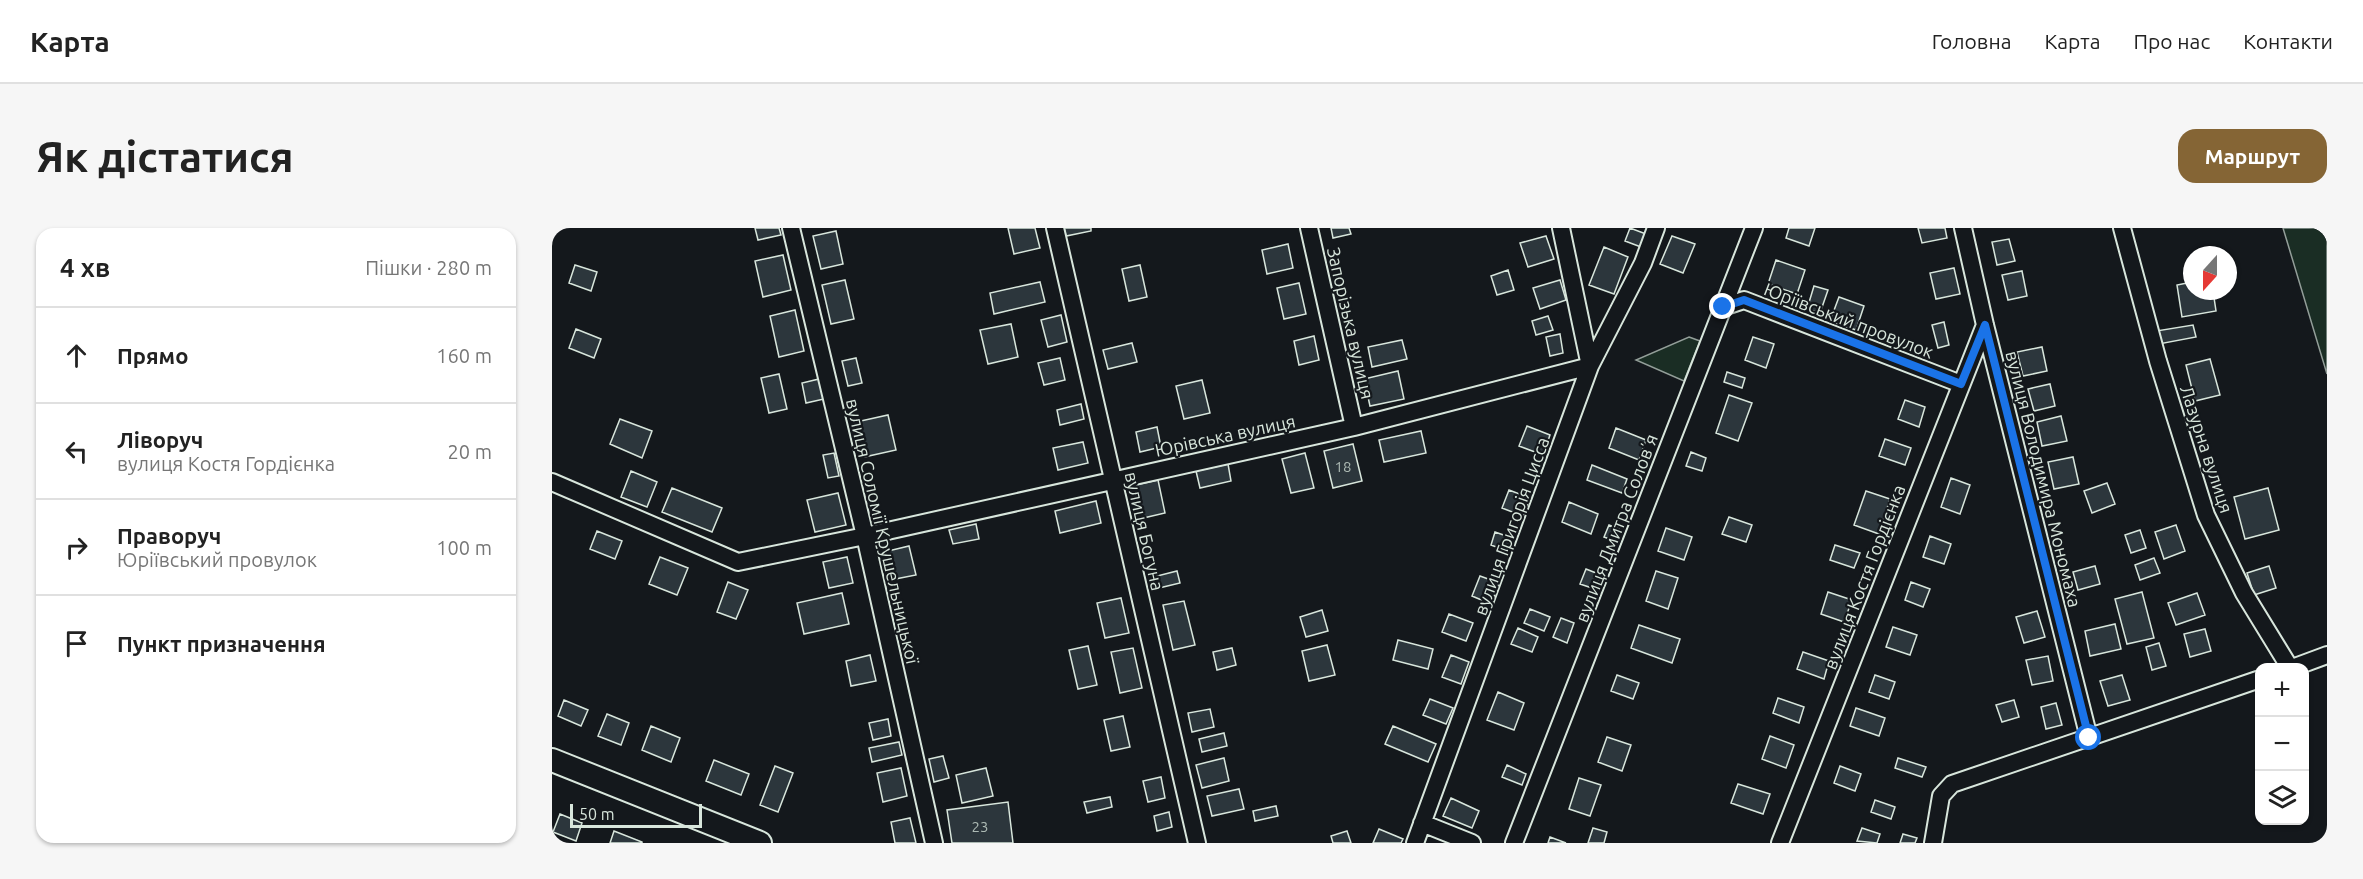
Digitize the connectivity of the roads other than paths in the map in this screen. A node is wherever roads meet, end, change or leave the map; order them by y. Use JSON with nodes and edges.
{"nodes":[{"id":1,"x":791,"y":228,"type":"edge"},
{"id":2,"x":1055,"y":228,"type":"edge"},
{"id":3,"x":1309,"y":228,"type":"edge"},
{"id":4,"x":1561,"y":228,"type":"edge"},
{"id":5,"x":1656,"y":228,"type":"edge"},
{"id":6,"x":1754,"y":228,"type":"edge"},
{"id":7,"x":1963,"y":228,"type":"edge"},
{"id":8,"x":2122,"y":228,"type":"edge"},
{"id":9,"x":1723,"y":307,"type":"junction"},
{"id":10,"x":1985,"y":325,"type":"junction"},
{"id":11,"x":1590,"y":366,"type":"junction"},
{"id":12,"x":1961,"y":384,"type":"junction"},
{"id":13,"x":1354,"y":427,"type":"junction"},
{"id":14,"x":1113,"y":480,"type":"junction"},
{"id":15,"x":552,"y":482,"type":"edge"},
{"id":16,"x":865,"y":536,"type":"junction"},
{"id":17,"x":2327,"y":655,"type":"edge"},
{"id":18,"x":2288,"y":663,"type":"edge"},
{"id":19,"x":2305,"y":663,"type":"edge"},
{"id":20,"x":2255,"y":680,"type":"edge"},
{"id":21,"x":2089,"y":738,"type":"junction"},
{"id":22,"x":552,"y":760,"type":"edge"},
{"id":23,"x":1422,"y":823,"type":"junction"},
{"id":24,"x":760,"y":843,"type":"edge"},
{"id":25,"x":934,"y":843,"type":"edge"},
{"id":26,"x":1197,"y":843,"type":"edge"},
{"id":27,"x":1415,"y":843,"type":"edge"},
{"id":28,"x":1473,"y":843,"type":"edge"},
{"id":29,"x":1514,"y":843,"type":"edge"},
{"id":30,"x":1780,"y":843,"type":"edge"},
{"id":31,"x":1933,"y":843,"type":"edge"}],
"edges":[{"from":1,"to":16,"type":"street","name":"вулиця Соломії Крушельницької"},
{"from":2,"to":14,"type":"street","name":"вулиця Богуна"},
{"from":3,"to":13,"type":"street","name":"Запорізька вулиця"},
{"from":4,"to":11,"type":"street"},
{"from":5,"to":11,"type":"street","name":"вулиця Григорія Цисса"},
{"from":6,"to":9,"type":"street","name":"вулиця Дмитра Соловʼя"},
{"from":7,"to":10,"type":"street","name":"вулиця Володимира Мономаха"},
{"from":8,"to":18,"type":"street","name":"Лазурна вулиця"},
{"from":9,"to":12,"type":"street","name":"Юріївський провулок"},
{"from":9,"to":29,"type":"street","name":"вулиця Дмитра Соловʼя"},
{"from":10,"to":12,"type":"street","name":"вулиця Костя Гордієнка"},
{"from":10,"to":21,"type":"street","name":"вулиця Володимира Мономаха"},
{"from":11,"to":13,"type":"street","name":"Юрівська вулиця"},
{"from":11,"to":23,"type":"street","name":"вулиця Григорія Цисса"},
{"from":12,"to":30,"type":"street","name":"вулиця Костя Гордієнка"},
{"from":13,"to":14,"type":"street","name":"Юрівська вулиця"},
{"from":14,"to":16,"type":"street","name":"Юрівська вулиця"},
{"from":14,"to":26,"type":"street","name":"вулиця Богуна"},
{"from":15,"to":16,"type":"street","name":"Юрівська вулиця"},
{"from":16,"to":25,"type":"street","name":"вулиця Соломії Крушельницької"},
{"from":17,"to":19,"type":"street"},
{"from":20,"to":21,"type":"street"},
{"from":21,"to":31,"type":"street"},
{"from":22,"to":24,"type":"main road"},
{"from":23,"to":27,"type":"street","name":"вулиця Григорія Цисса"},
{"from":23,"to":28,"type":"street"}]}
